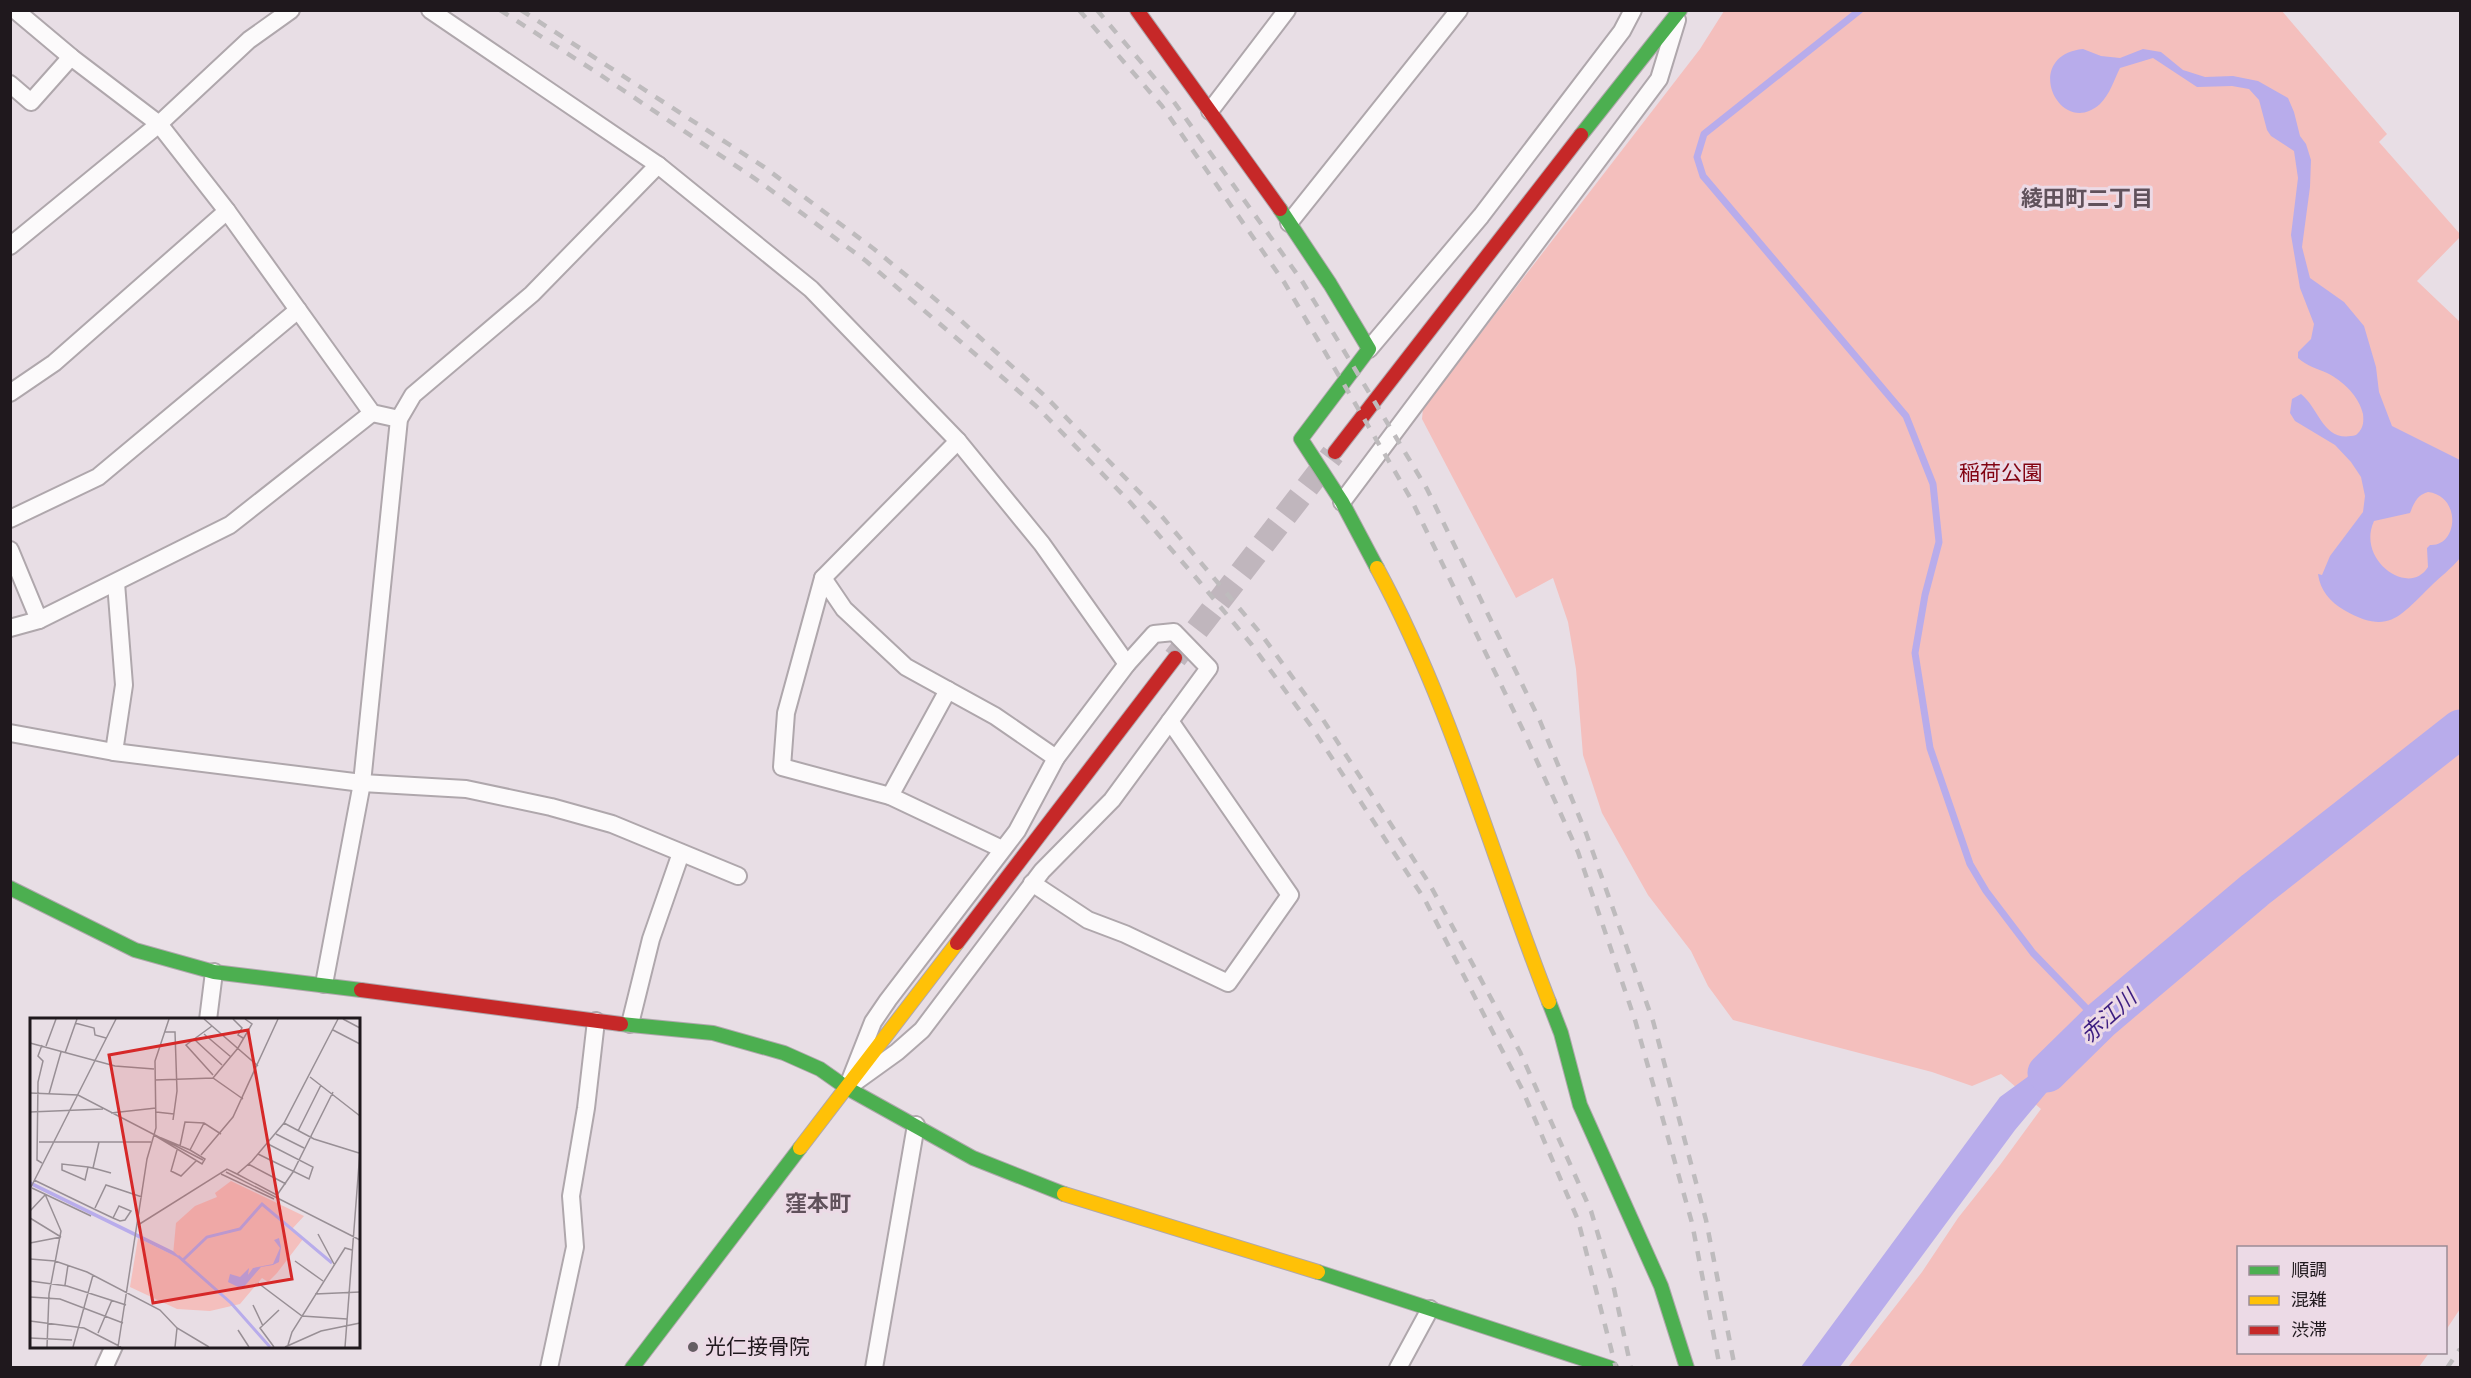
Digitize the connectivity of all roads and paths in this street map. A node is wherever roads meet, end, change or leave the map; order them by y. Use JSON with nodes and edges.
{"nodes":[{"id":1,"x":15,"y":10,"type":"edge"},
{"id":2,"x":291,"y":10,"type":"edge"},
{"id":3,"x":430,"y":10,"type":"edge"},
{"id":4,"x":1137,"y":10,"type":"edge"},
{"id":5,"x":1287,"y":10,"type":"edge"},
{"id":6,"x":1459,"y":10,"type":"edge"},
{"id":7,"x":1633,"y":10,"type":"edge"},
{"id":8,"x":1680,"y":11,"type":"edge"},
{"id":9,"x":71,"y":57,"type":"junction"},
{"id":10,"x":10,"y":84,"type":"edge"},
{"id":11,"x":1210,"y":111,"type":"junction"},
{"id":12,"x":159,"y":124,"type":"junction"},
{"id":13,"x":658,"y":165,"type":"junction"},
{"id":14,"x":227,"y":211,"type":"junction"},
{"id":15,"x":1289,"y":223,"type":"junction"},
{"id":16,"x":10,"y":246,"type":"edge"},
{"id":17,"x":298,"y":310,"type":"junction"},
{"id":18,"x":1369,"y":349,"type":"junction"},
{"id":19,"x":10,"y":393,"type":"edge"},
{"id":20,"x":372,"y":413,"type":"junction"},
{"id":21,"x":399,"y":419,"type":"junction"},
{"id":22,"x":958,"y":441,"type":"junction"},
{"id":23,"x":1335,"y":452,"type":"tunnel mouth"},
{"id":24,"x":1342,"y":502,"type":"junction"},
{"id":25,"x":10,"y":519,"type":"edge"},
{"id":26,"x":10,"y":550,"type":"edge"},
{"id":27,"x":823,"y":578,"type":"junction"},
{"id":28,"x":116,"y":583,"type":"junction"},
{"id":29,"x":39,"y":620,"type":"junction"},
{"id":30,"x":10,"y":628,"type":"edge"},
{"id":31,"x":1175,"y":658,"type":"tunnel mouth"},
{"id":32,"x":1127,"y":664,"type":"junction"},
{"id":33,"x":948,"y":690,"type":"junction"},
{"id":34,"x":1170,"y":721,"type":"junction"},
{"id":35,"x":10,"y":733,"type":"edge"},
{"id":36,"x":114,"y":752,"type":"junction"},
{"id":37,"x":1056,"y":758,"type":"junction"},
{"id":38,"x":362,"y":783,"type":"junction"},
{"id":39,"x":890,"y":796,"type":"junction"},
{"id":40,"x":1002,"y":849,"type":"junction"},
{"id":41,"x":681,"y":853,"type":"junction"},
{"id":42,"x":738,"y":876,"type":"dead end"},
{"id":43,"x":1032,"y":883,"type":"junction"},
{"id":44,"x":10,"y":888,"type":"edge"},
{"id":45,"x":214,"y":972,"type":"junction"},
{"id":46,"x":324,"y":984,"type":"junction"},
{"id":47,"x":208,"y":1018,"type":"edge"},
{"id":48,"x":596,"y":1021,"type":"junction"},
{"id":49,"x":630,"y":1024,"type":"junction"},
{"id":50,"x":848,"y":1088,"type":"junction"},
{"id":51,"x":916,"y":1125,"type":"junction"},
{"id":52,"x":1430,"y":1309,"type":"junction"},
{"id":53,"x":114,"y":1348,"type":"edge"},
{"id":54,"x":104,"y":1368,"type":"edge"},
{"id":55,"x":549,"y":1368,"type":"edge"},
{"id":56,"x":632,"y":1368,"type":"edge"},
{"id":57,"x":874,"y":1368,"type":"edge"},
{"id":58,"x":1398,"y":1368,"type":"edge"},
{"id":59,"x":1611,"y":1368,"type":"edge"},
{"id":60,"x":1687,"y":1368,"type":"edge"}],
"edges":[{"from":1,"to":9,"type":"street"},
{"from":2,"to":12,"type":"street"},
{"from":3,"to":13,"type":"street"},
{"from":4,"to":11,"type":"street"},
{"from":5,"to":11,"type":"street"},
{"from":6,"to":15,"type":"street"},
{"from":7,"to":18,"type":"street"},
{"from":8,"to":23,"type":"street"},
{"from":8,"to":24,"type":"street"},
{"from":9,"to":10,"type":"street"},
{"from":9,"to":12,"type":"street"},
{"from":11,"to":15,"type":"street"},
{"from":12,"to":14,"type":"street"},
{"from":12,"to":16,"type":"street"},
{"from":13,"to":21,"type":"street"},
{"from":13,"to":22,"type":"street"},
{"from":14,"to":17,"type":"street"},
{"from":14,"to":19,"type":"street"},
{"from":15,"to":18,"type":"street"},
{"from":17,"to":20,"type":"street"},
{"from":17,"to":25,"type":"street"},
{"from":18,"to":24,"type":"street"},
{"from":20,"to":21,"type":"street"},
{"from":20,"to":28,"type":"street"},
{"from":21,"to":38,"type":"street"},
{"from":22,"to":27,"type":"street"},
{"from":22,"to":32,"type":"street"},
{"from":24,"to":60,"type":"street"},
{"from":26,"to":29,"type":"street"},
{"from":27,"to":33,"type":"street"},
{"from":27,"to":39,"type":"street"},
{"from":28,"to":29,"type":"street"},
{"from":28,"to":36,"type":"street"},
{"from":29,"to":30,"type":"street"},
{"from":31,"to":50,"type":"street"},
{"from":32,"to":34,"type":"street"},
{"from":32,"to":37,"type":"street"},
{"from":33,"to":37,"type":"street"},
{"from":33,"to":39,"type":"street"},
{"from":34,"to":43,"type":"street"},
{"from":34,"to":43,"type":"street"},
{"from":35,"to":36,"type":"street"},
{"from":36,"to":38,"type":"street"},
{"from":37,"to":40,"type":"street"},
{"from":38,"to":41,"type":"street"},
{"from":38,"to":46,"type":"street"},
{"from":39,"to":40,"type":"street"},
{"from":40,"to":50,"type":"street"},
{"from":41,"to":42,"type":"street"},
{"from":41,"to":49,"type":"street"},
{"from":43,"to":50,"type":"street"},
{"from":44,"to":45,"type":"street"},
{"from":45,"to":46,"type":"street"},
{"from":45,"to":47,"type":"street"},
{"from":46,"to":48,"type":"street"},
{"from":48,"to":49,"type":"street"},
{"from":48,"to":55,"type":"street"},
{"from":49,"to":50,"type":"street"},
{"from":50,"to":51,"type":"street"},
{"from":50,"to":56,"type":"street"},
{"from":51,"to":52,"type":"street"},
{"from":51,"to":57,"type":"street"},
{"from":52,"to":58,"type":"street"},
{"from":52,"to":59,"type":"street"},
{"from":53,"to":54,"type":"street"}]}
